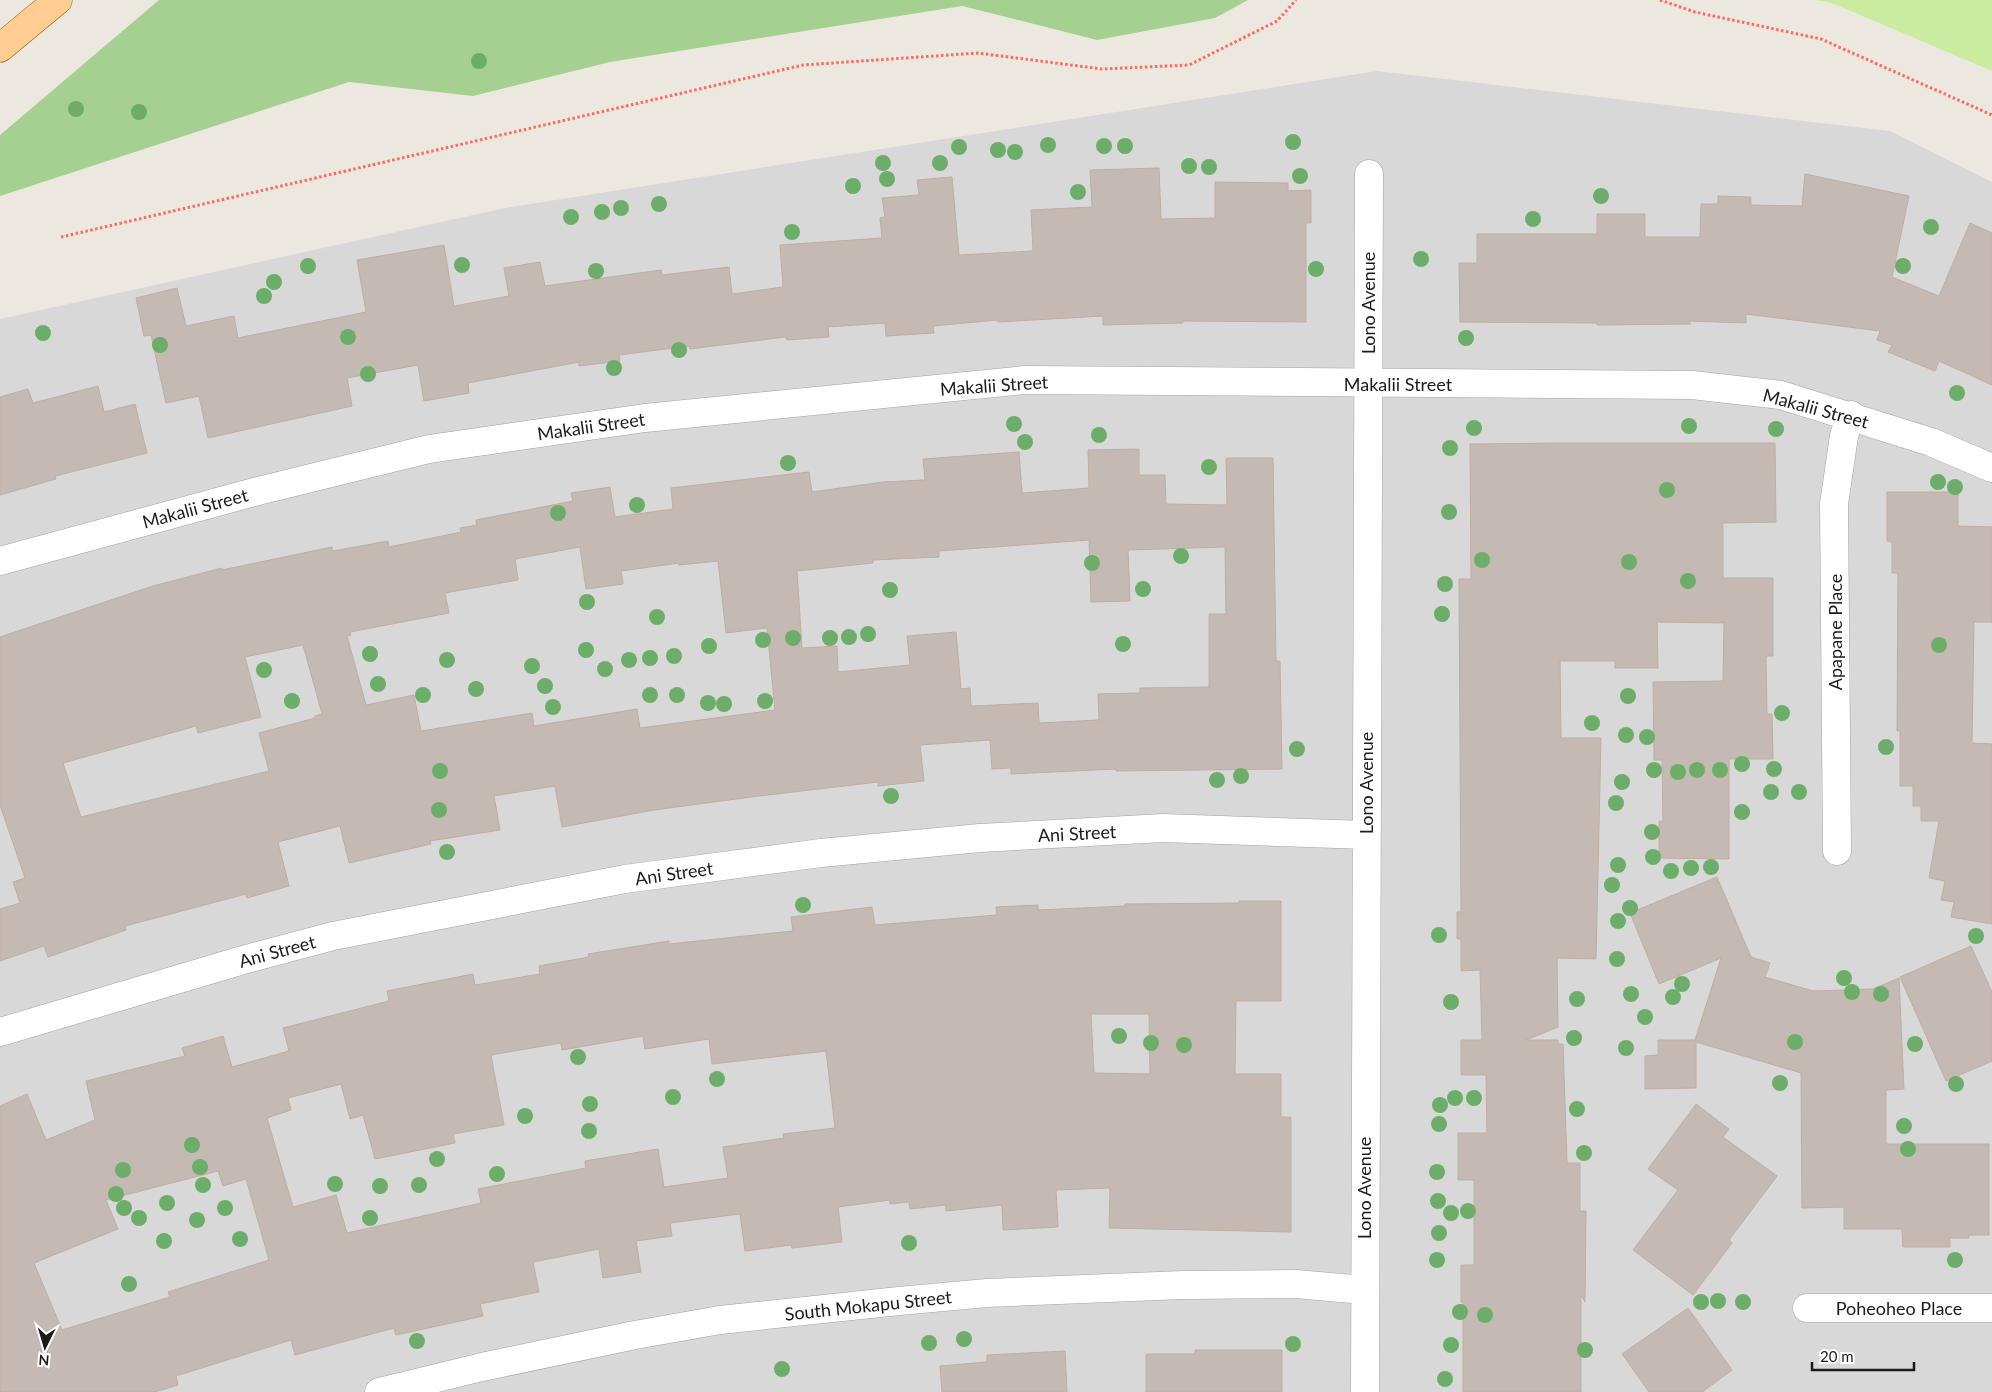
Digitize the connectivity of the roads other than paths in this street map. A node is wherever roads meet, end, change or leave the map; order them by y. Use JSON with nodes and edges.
{"nodes":[{"id":1,"x":58,"y":0,"type":"edge"},
{"id":2,"x":0,"y":48,"type":"edge"},
{"id":3,"x":1369,"y":174,"type":"dead end"},
{"id":4,"x":1368,"y":384,"type":"junction"},
{"id":5,"x":1851,"y":415,"type":"junction"},
{"id":6,"x":1992,"y":468,"type":"edge"},
{"id":7,"x":0,"y":561,"type":"edge"},
{"id":8,"x":1366,"y":835,"type":"junction"},
{"id":9,"x":1837,"y":851,"type":"dead end"},
{"id":10,"x":0,"y":1032,"type":"edge"},
{"id":11,"x":1364,"y":1290,"type":"junction"},
{"id":12,"x":1807,"y":1308,"type":"dead end"},
{"id":13,"x":1992,"y":1308,"type":"edge"},
{"id":14,"x":379,"y":1392,"type":"edge"},
{"id":15,"x":1365,"y":1392,"type":"edge"}],
"edges":[{"from":1,"to":2,"type":"main road"},
{"from":3,"to":4,"type":"street","name":"Lono Avenue"},
{"from":4,"to":5,"type":"street","name":"Makalii Street"},
{"from":4,"to":7,"type":"street","name":"Makalii Street"},
{"from":4,"to":8,"type":"street","name":"Lono Avenue"},
{"from":5,"to":6,"type":"street","name":"Makalii Street"},
{"from":5,"to":9,"type":"street","name":"Apapane Place"},
{"from":8,"to":10,"type":"street","name":"Ani Street"},
{"from":8,"to":11,"type":"street","name":"Lono Avenue"},
{"from":11,"to":14,"type":"street","name":"South Mokapu Street"},
{"from":11,"to":15,"type":"street","name":"Lono Avenue"},
{"from":12,"to":13,"type":"street","name":"Poheoheo Place"}]}
